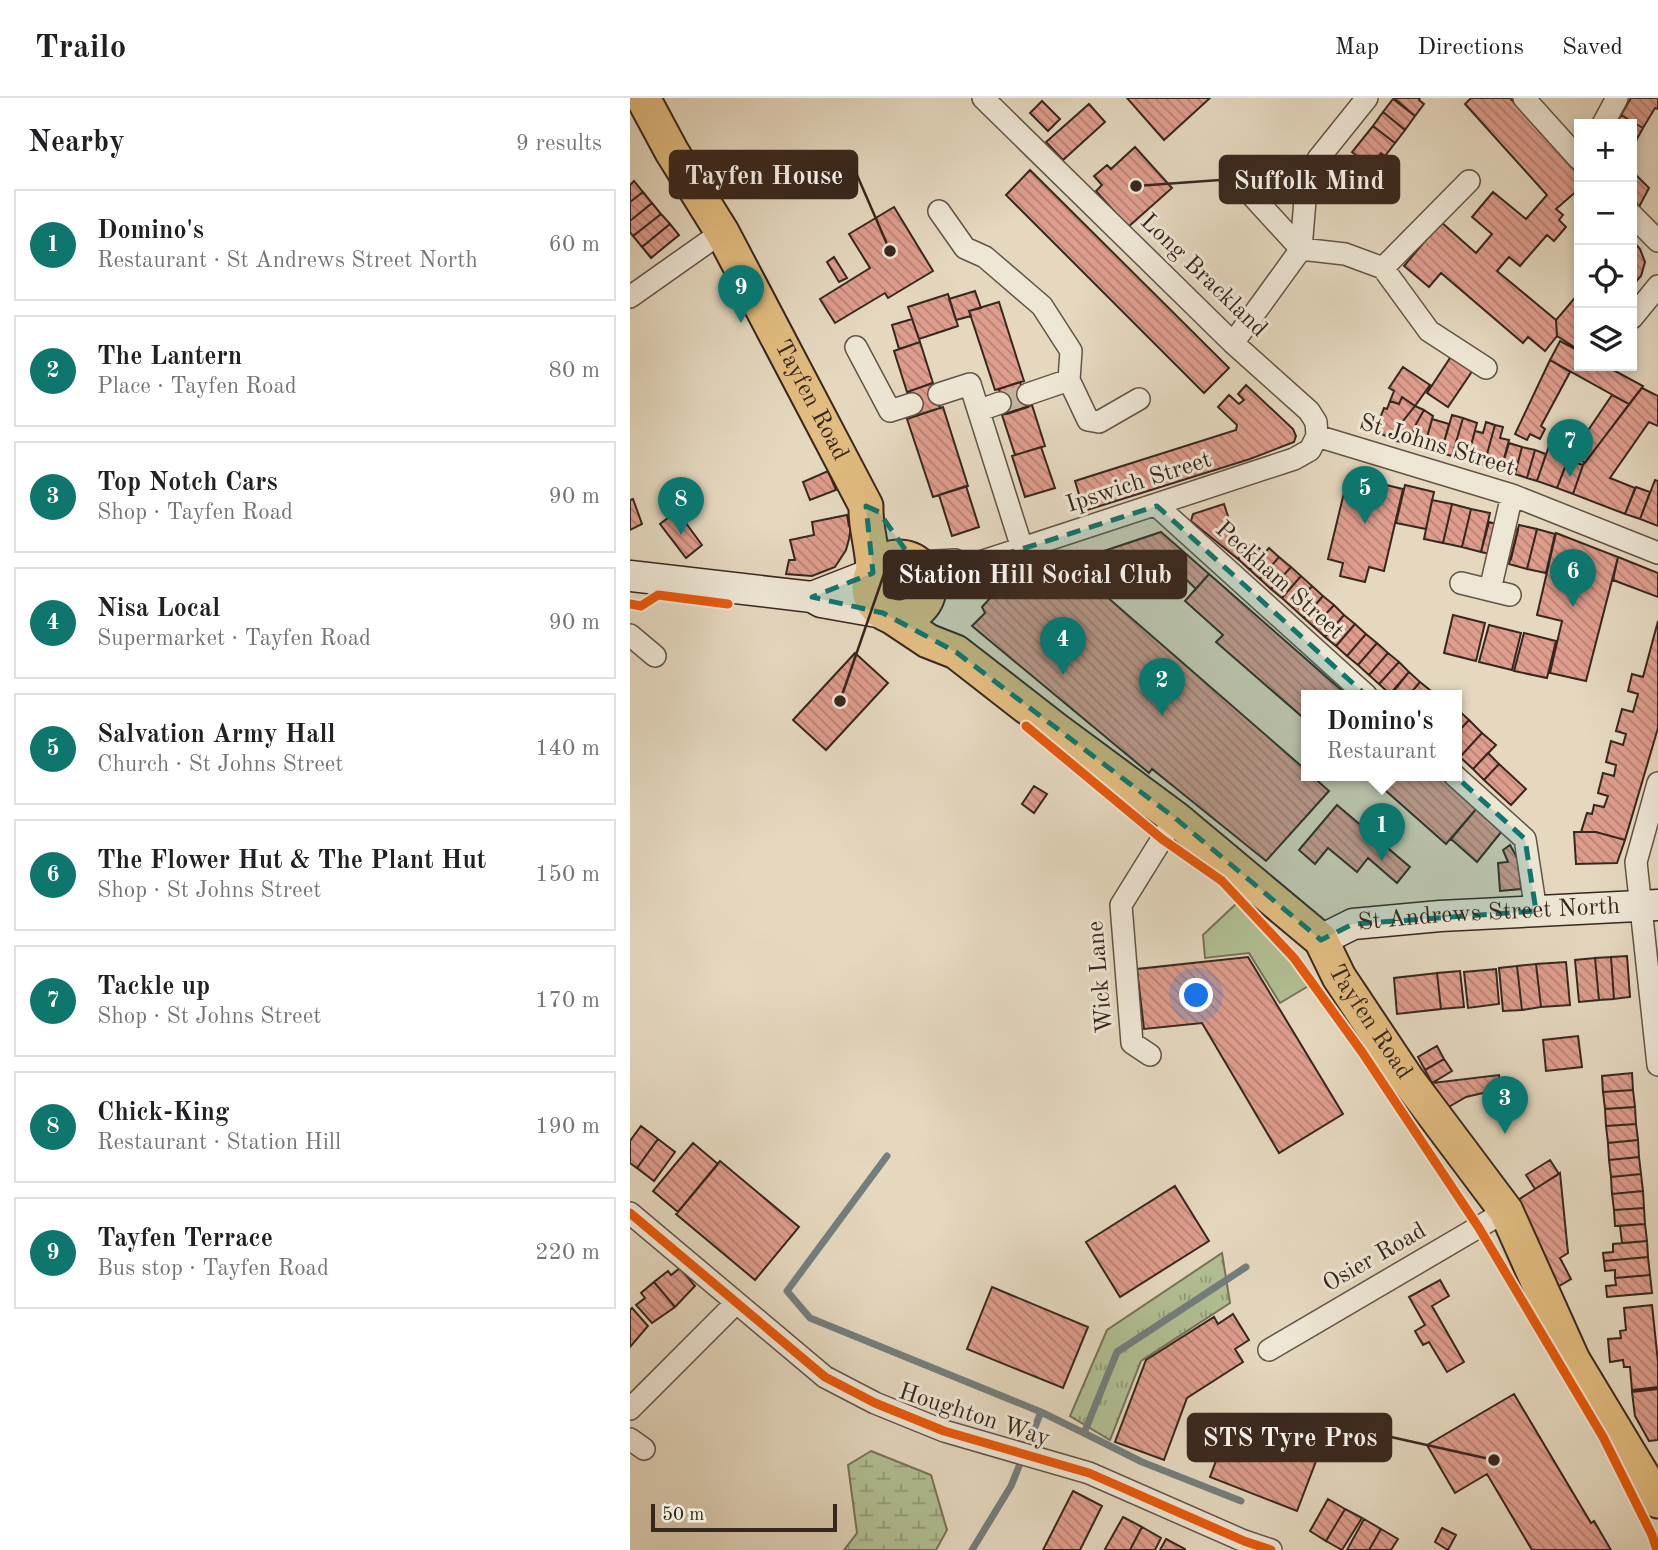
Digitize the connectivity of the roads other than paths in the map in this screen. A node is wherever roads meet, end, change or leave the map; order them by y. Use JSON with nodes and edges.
{"nodes":[{"id":1,"x":643,"y":98,"type":"edge"},
{"id":2,"x":662,"y":98,"type":"edge"},
{"id":3,"x":984,"y":98,"type":"edge"},
{"id":4,"x":1367,"y":98,"type":"edge"},
{"id":5,"x":1524,"y":98,"type":"edge"},
{"id":6,"x":1617,"y":98,"type":"edge"},
{"id":7,"x":1606,"y":119,"type":"edge"},
{"id":8,"x":672,"y":152,"type":"junction"},
{"id":9,"x":1574,"y":153,"type":"edge"},
{"id":10,"x":1234,"y":176,"type":"dead end"},
{"id":11,"x":1469,"y":181,"type":"dead end"},
{"id":12,"x":939,"y":211,"type":"dead end"},
{"id":13,"x":1637,"y":220,"type":"edge"},
{"id":14,"x":722,"y":232,"type":"junction"},
{"id":15,"x":1658,"y":241,"type":"edge"},
{"id":16,"x":1301,"y":249,"type":"junction"},
{"id":17,"x":1383,"y":268,"type":"junction"},
{"id":18,"x":1658,"y":286,"type":"edge"},
{"id":19,"x":630,"y":297,"type":"edge"},
{"id":20,"x":1637,"y":312,"type":"edge"},
{"id":21,"x":1233,"y":343,"type":"junction"},
{"id":22,"x":856,"y":347,"type":"dead end"},
{"id":23,"x":1486,"y":368,"type":"dead end"},
{"id":24,"x":1069,"y":380,"type":"junction"},
{"id":25,"x":939,"y":394,"type":"dead end"},
{"id":26,"x":1028,"y":394,"type":"tunnel mouth"},
{"id":27,"x":1139,"y":399,"type":"dead end"},
{"id":28,"x":1000,"y":403,"type":"tunnel mouth"},
{"id":29,"x":912,"y":404,"type":"dead end"},
{"id":30,"x":980,"y":410,"type":"junction"},
{"id":31,"x":1317,"y":436,"type":"junction"},
{"id":32,"x":1512,"y":495,"type":"junction"},
{"id":33,"x":866,"y":506,"type":"junction"},
{"id":34,"x":1157,"y":506,"type":"junction"},
{"id":35,"x":1022,"y":548,"type":"junction"},
{"id":36,"x":1658,"y":554,"type":"edge"},
{"id":37,"x":968,"y":566,"type":"junction"},
{"id":38,"x":872,"y":572,"type":"junction"},
{"id":39,"x":630,"y":576,"type":"edge"},
{"id":40,"x":920,"y":576,"type":"junction"},
{"id":41,"x":1461,"y":583,"type":"dead end"},
{"id":42,"x":812,"y":597,"type":"junction"},
{"id":43,"x":888,"y":615,"type":"junction"},
{"id":44,"x":630,"y":635,"type":"edge"},
{"id":45,"x":956,"y":652,"type":"junction"},
{"id":46,"x":655,"y":656,"type":"dead end"},
{"id":47,"x":1360,"y":690,"type":"edge"},
{"id":48,"x":1461,"y":781,"type":"edge"},
{"id":49,"x":1658,"y":783,"type":"edge"},
{"id":50,"x":1175,"y":818,"type":"junction"},
{"id":51,"x":1649,"y":905,"type":"edge"},
{"id":52,"x":1536,"y":911,"type":"junction"},
{"id":53,"x":1321,"y":940,"type":"junction"},
{"id":54,"x":1150,"y":1055,"type":"dead end"},
{"id":55,"x":1658,"y":1065,"type":"edge"},
{"id":56,"x":1506,"y":1211,"type":"junction"},
{"id":57,"x":630,"y":1213,"type":"edge"},
{"id":58,"x":736,"y":1303,"type":"junction"},
{"id":59,"x":1269,"y":1350,"type":"dead end"},
{"id":60,"x":630,"y":1409,"type":"edge"},
{"id":61,"x":1658,"y":1501,"type":"edge"},
{"id":62,"x":1272,"y":1550,"type":"edge"}],
"edges":[{"from":1,"to":8,"type":"main road","name":"Tayfen Road"},
{"from":2,"to":8,"type":"main road"},
{"from":3,"to":21,"type":"street","name":"Long Brackland"},
{"from":4,"to":16,"type":"street"},
{"from":5,"to":9,"type":"street"},
{"from":6,"to":7,"type":"street"},
{"from":8,"to":14,"type":"main road","name":"Tayfen Road"},
{"from":10,"to":16,"type":"street"},
{"from":11,"to":17,"type":"street"},
{"from":12,"to":24,"type":"street"},
{"from":13,"to":15,"type":"street"},
{"from":14,"to":19,"type":"street"},
{"from":14,"to":33,"type":"main road","name":"Tayfen Road"},
{"from":16,"to":17,"type":"street"},
{"from":16,"to":21,"type":"street"},
{"from":17,"to":23,"type":"street"},
{"from":18,"to":20,"type":"street"},
{"from":21,"to":31,"type":"street","name":"Long Brackland"},
{"from":22,"to":29,"type":"street"},
{"from":24,"to":26,"type":"street"},
{"from":24,"to":27,"type":"street"},
{"from":25,"to":30,"type":"street"},
{"from":28,"to":30,"type":"street"},
{"from":30,"to":35,"type":"street"},
{"from":31,"to":32,"type":"street","name":"St Johns Street"},
{"from":31,"to":34,"type":"street","name":"Ipswich Street"},
{"from":32,"to":36,"type":"street","name":"St Johns Street"},
{"from":32,"to":41,"type":"street"},
{"from":33,"to":38,"type":"main road","name":"Tayfen Road"},
{"from":33,"to":40,"type":"main road","name":"Tayfen Road"},
{"from":34,"to":35,"type":"street","name":"Ipswich Street"},
{"from":34,"to":47,"type":"street","name":"Peckham Street"},
{"from":35,"to":37,"type":"street","name":"Ipswich Street"},
{"from":37,"to":40,"type":"street","name":"Ipswich Street"},
{"from":37,"to":40,"type":"street","name":"Ipswich Street"},
{"from":38,"to":40,"type":"main road"},
{"from":38,"to":42,"type":"street"},
{"from":38,"to":43,"type":"main road"},
{"from":39,"to":42,"type":"street"},
{"from":40,"to":43,"type":"main road"},
{"from":40,"to":45,"type":"main road","name":"Tayfen Road"},
{"from":42,"to":43,"type":"street"},
{"from":43,"to":45,"type":"main road","name":"Tayfen Road"},
{"from":44,"to":46,"type":"street"},
{"from":45,"to":50,"type":"main road","name":"Tayfen Road"},
{"from":48,"to":52,"type":"street"},
{"from":49,"to":51,"type":"street"},
{"from":50,"to":53,"type":"main road","name":"Tayfen Road"},
{"from":50,"to":54,"type":"street","name":"Wick Lane"},
{"from":51,"to":52,"type":"street","name":"St Andrews Street North"},
{"from":51,"to":55,"type":"street"},
{"from":52,"to":53,"type":"street","name":"St Andrews Street North"},
{"from":53,"to":56,"type":"main road","name":"Tayfen Road"},
{"from":56,"to":59,"type":"street","name":"Osier Road"},
{"from":56,"to":61,"type":"main road","name":"Tayfen Road"},
{"from":57,"to":58,"type":"street","name":"Houghton Way"},
{"from":58,"to":60,"type":"street"},
{"from":58,"to":62,"type":"street","name":"Houghton Way"}]}
